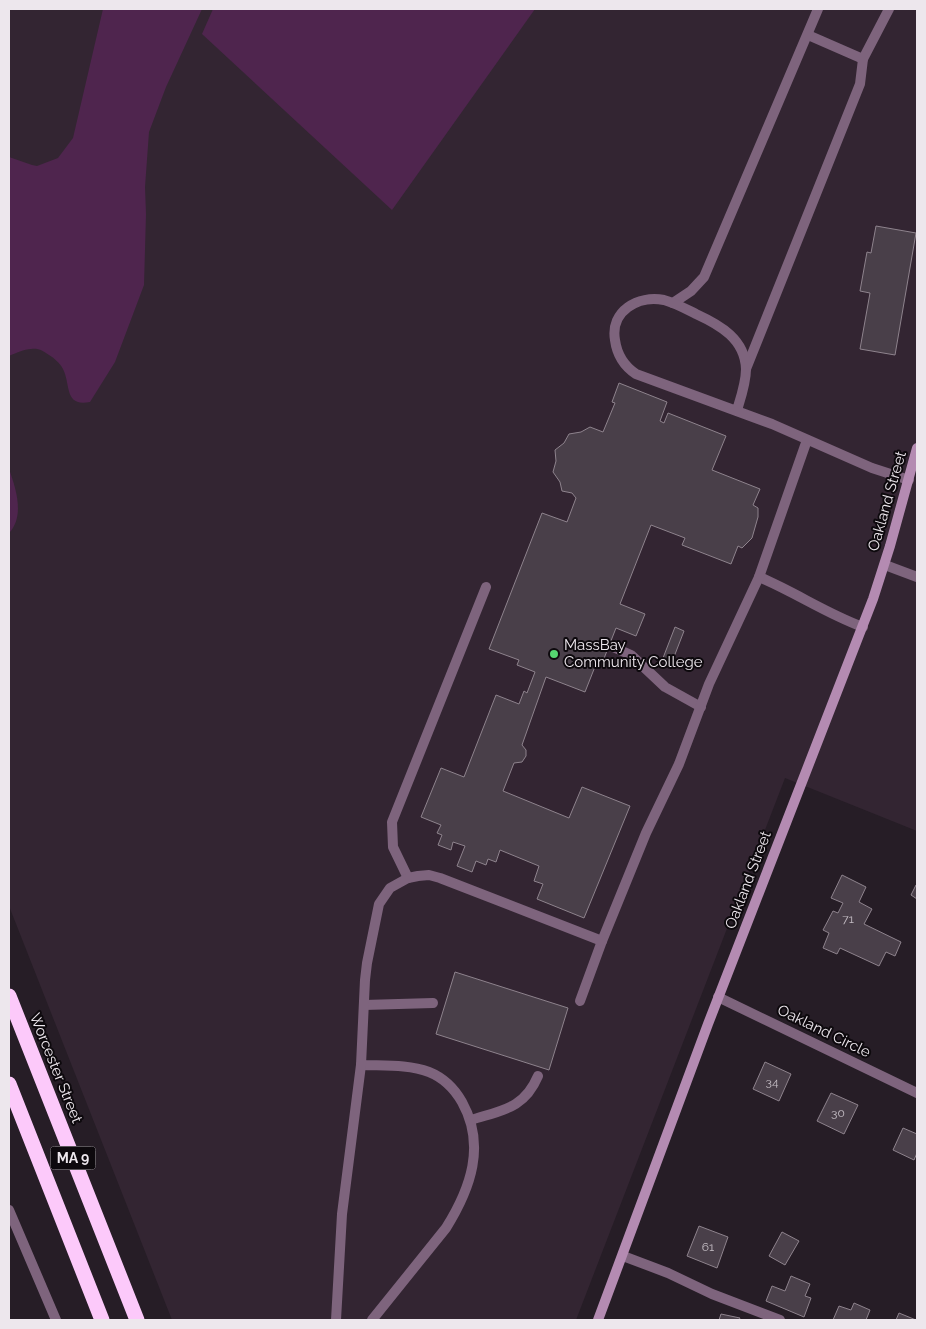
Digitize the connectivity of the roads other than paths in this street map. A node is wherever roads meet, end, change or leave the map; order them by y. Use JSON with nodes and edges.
{"nodes":[{"id":1,"x":818,"y":9,"type":"edge"},
{"id":2,"x":889,"y":9,"type":"edge"},
{"id":3,"x":808,"y":35,"type":"junction"},
{"id":4,"x":863,"y":59,"type":"junction"},
{"id":5,"x":673,"y":303,"type":"junction"},
{"id":6,"x":746,"y":369,"type":"junction"},
{"id":7,"x":736,"y":410,"type":"junction"},
{"id":8,"x":807,"y":440,"type":"junction"},
{"id":9,"x":917,"y":448,"type":"edge"},
{"id":10,"x":909,"y":480,"type":"junction"},
{"id":11,"x":885,"y":565,"type":"junction"},
{"id":12,"x":759,"y":577,"type":"junction"},
{"id":13,"x":917,"y":577,"type":"edge"},
{"id":14,"x":486,"y":587,"type":"dead end"},
{"id":15,"x":863,"y":627,"type":"junction"},
{"id":16,"x":613,"y":647,"type":"dead end"},
{"id":17,"x":701,"y":707,"type":"junction"},
{"id":18,"x":408,"y":878,"type":"junction"},
{"id":19,"x":602,"y":941,"type":"junction"},
{"id":20,"x":9,"y":996,"type":"edge"},
{"id":21,"x":718,"y":997,"type":"junction"},
{"id":22,"x":580,"y":1001,"type":"dead end"},
{"id":23,"x":433,"y":1003,"type":"dead end"},
{"id":24,"x":364,"y":1005,"type":"junction"},
{"id":25,"x":361,"y":1065,"type":"junction"},
{"id":26,"x":538,"y":1076,"type":"dead end"},
{"id":27,"x":9,"y":1084,"type":"edge"},
{"id":28,"x":917,"y":1093,"type":"edge"},
{"id":29,"x":471,"y":1120,"type":"junction"},
{"id":30,"x":9,"y":1210,"type":"edge"},
{"id":31,"x":623,"y":1256,"type":"junction"},
{"id":32,"x":56,"y":1320,"type":"edge"},
{"id":33,"x":102,"y":1320,"type":"edge"},
{"id":34,"x":137,"y":1320,"type":"edge"},
{"id":35,"x":336,"y":1320,"type":"edge"},
{"id":36,"x":372,"y":1320,"type":"edge"},
{"id":37,"x":598,"y":1320,"type":"edge"},
{"id":38,"x":780,"y":1320,"type":"edge"}],
"edges":[{"from":1,"to":3,"type":"street"},
{"from":2,"to":4,"type":"street"},
{"from":3,"to":4,"type":"street"},
{"from":3,"to":5,"type":"street"},
{"from":4,"to":6,"type":"street"},
{"from":5,"to":6,"type":"street"},
{"from":5,"to":7,"type":"street"},
{"from":6,"to":7,"type":"street"},
{"from":7,"to":8,"type":"street"},
{"from":8,"to":10,"type":"street"},
{"from":8,"to":12,"type":"street"},
{"from":9,"to":10,"type":"street","name":"Oakland Street"},
{"from":10,"to":11,"type":"street","name":"Oakland Street"},
{"from":11,"to":13,"type":"street"},
{"from":11,"to":15,"type":"street","name":"Oakland Street"},
{"from":12,"to":15,"type":"street"},
{"from":12,"to":17,"type":"street"},
{"from":14,"to":18,"type":"street"},
{"from":15,"to":21,"type":"street","name":"Oakland Street"},
{"from":16,"to":17,"type":"street"},
{"from":17,"to":19,"type":"street"},
{"from":18,"to":19,"type":"street"},
{"from":18,"to":24,"type":"street"},
{"from":19,"to":22,"type":"street"},
{"from":20,"to":34,"type":"highway","name":"Worcester Street","number":"MA 9"},
{"from":21,"to":28,"type":"street","name":"Oakland Circle"},
{"from":21,"to":31,"type":"street","name":"Oakland Street"},
{"from":23,"to":24,"type":"street"},
{"from":24,"to":25,"type":"street"},
{"from":25,"to":29,"type":"street"},
{"from":25,"to":35,"type":"street"},
{"from":26,"to":29,"type":"street"},
{"from":27,"to":33,"type":"highway","number":"MA 9"},
{"from":29,"to":36,"type":"street"},
{"from":30,"to":32,"type":"street"},
{"from":31,"to":37,"type":"street","name":"Oakland Street"},
{"from":31,"to":38,"type":"street"}]}
